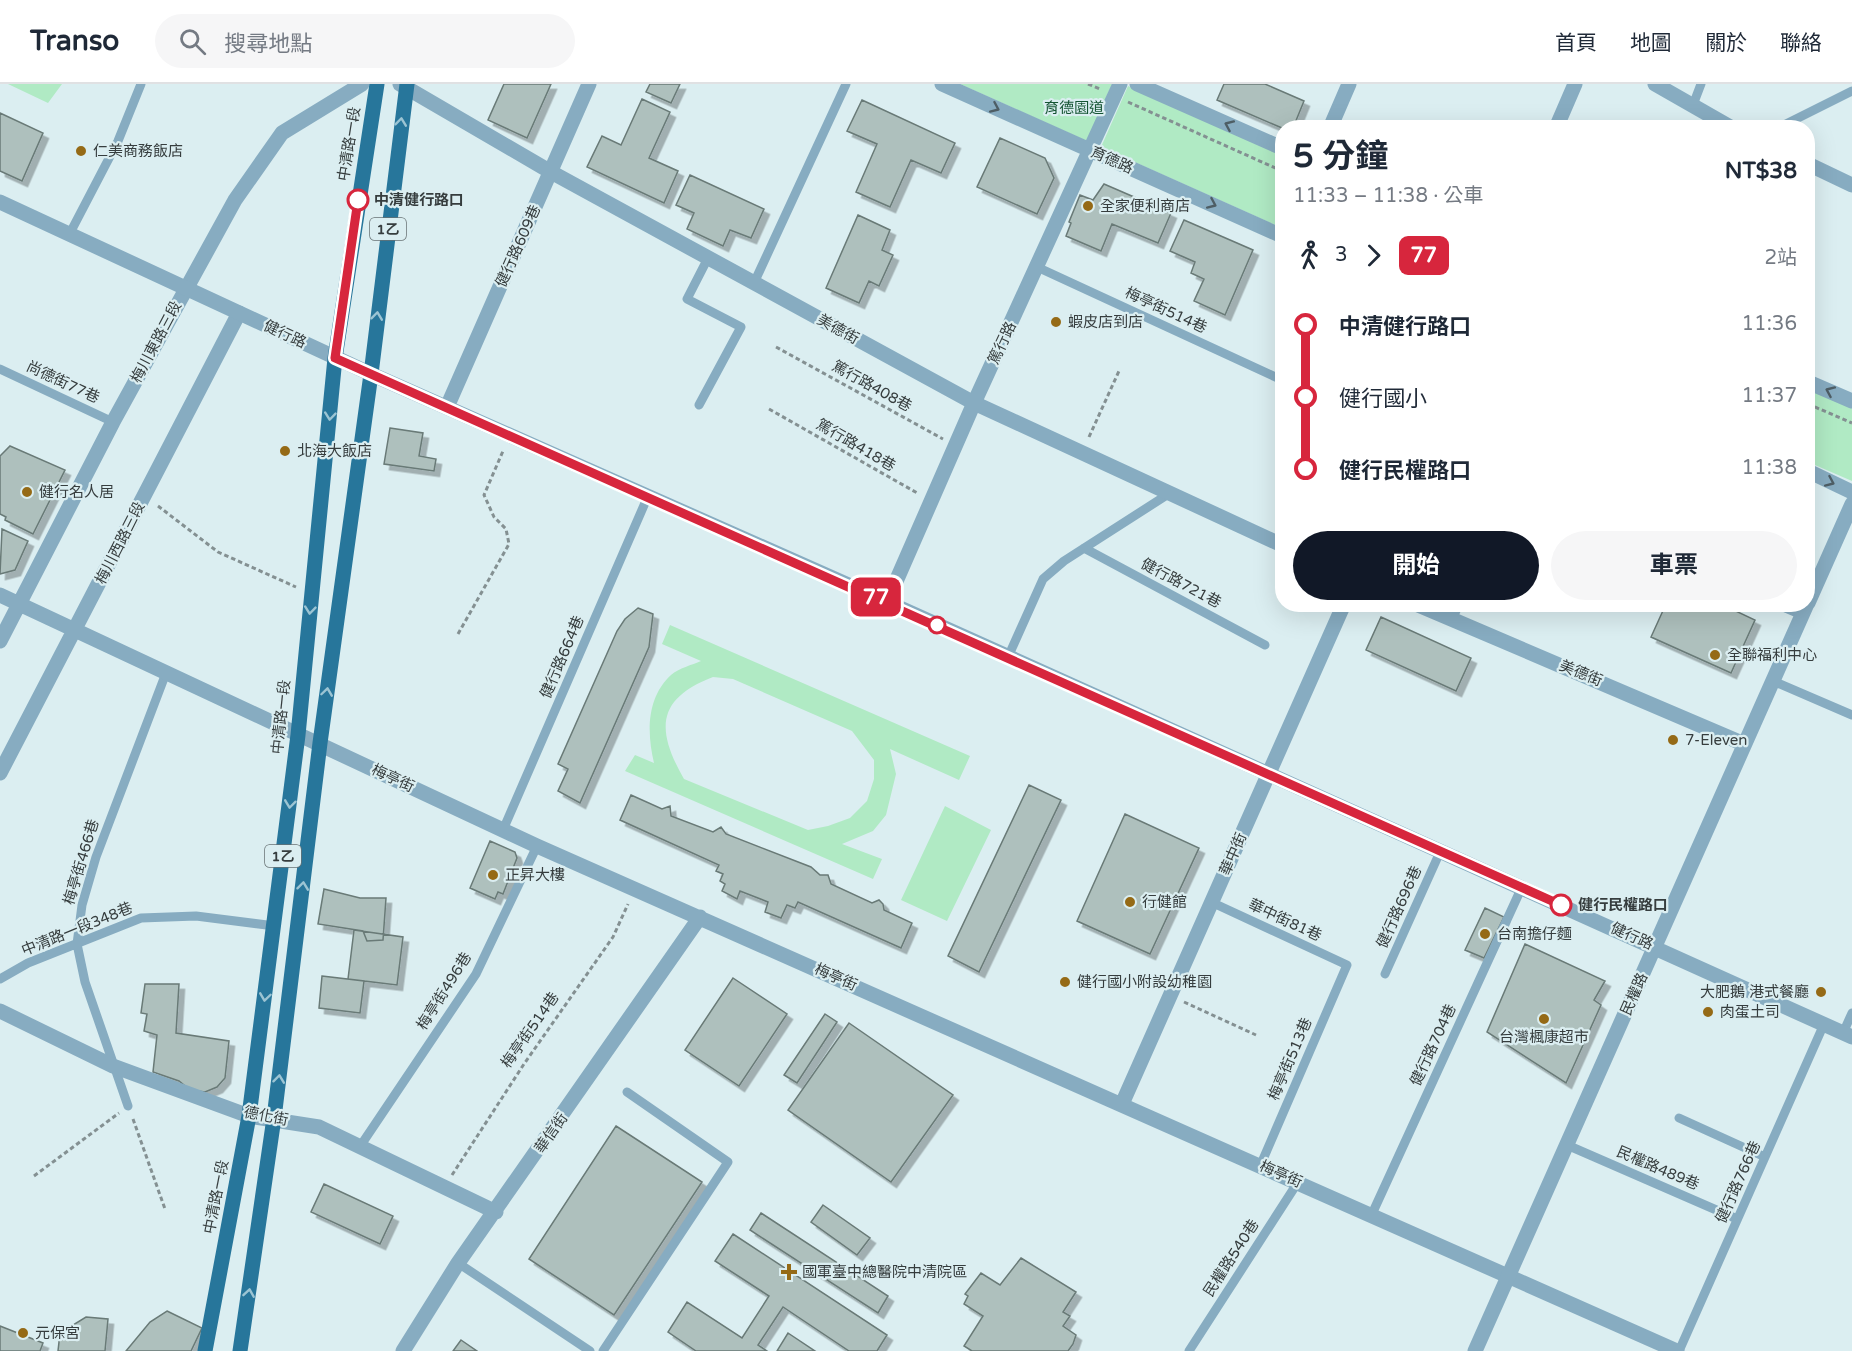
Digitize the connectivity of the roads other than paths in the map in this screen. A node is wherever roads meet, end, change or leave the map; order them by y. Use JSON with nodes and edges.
{"nodes":[{"id":1,"x":141,"y":84,"type":"edge"},
{"id":2,"x":362,"y":84,"type":"edge"},
{"id":3,"x":377,"y":84,"type":"edge"},
{"id":4,"x":589,"y":84,"type":"edge"},
{"id":5,"x":846,"y":84,"type":"edge"},
{"id":6,"x":942,"y":84,"type":"edge"},
{"id":7,"x":1137,"y":84,"type":"edge"},
{"id":8,"x":1349,"y":84,"type":"edge"},
{"id":9,"x":1575,"y":84,"type":"edge"},
{"id":10,"x":1655,"y":84,"type":"edge"},
{"id":11,"x":1701,"y":84,"type":"edge"},
{"id":12,"x":405,"y":85,"type":"edge"},
{"id":13,"x":1117,"y":90,"type":"edge"},
{"id":14,"x":1852,"y":91,"type":"edge"},
{"id":15,"x":1693,"y":105,"type":"junction"},
{"id":16,"x":1333,"y":120,"type":"edge"},
{"id":17,"x":1559,"y":120,"type":"edge"},
{"id":18,"x":1718,"y":120,"type":"edge"},
{"id":19,"x":1794,"y":120,"type":"edge"},
{"id":20,"x":1275,"y":145,"type":"edge"},
{"id":21,"x":1091,"y":151,"type":"junction"},
{"id":22,"x":1815,"y":167,"type":"edge"},
{"id":23,"x":551,"y":172,"type":"junction"},
{"id":24,"x":1852,"y":185,"type":"edge"},
{"id":25,"x":0,"y":202,"type":"edge"},
{"id":26,"x":1275,"y":233,"type":"edge"},
{"id":27,"x":69,"y":235,"type":"junction"},
{"id":28,"x":708,"y":258,"type":"junction"},
{"id":29,"x":1037,"y":267,"type":"junction"},
{"id":30,"x":754,"y":283,"type":"junction"},
{"id":31,"x":186,"y":288,"type":"junction"},
{"id":32,"x":239,"y":313,"type":"junction"},
{"id":33,"x":335,"y":358,"type":"junction"},
{"id":34,"x":0,"y":369,"type":"edge"},
{"id":35,"x":371,"y":374,"type":"junction"},
{"id":36,"x":1275,"y":377,"type":"edge"},
{"id":37,"x":1815,"y":385,"type":"edge"},
{"id":38,"x":1852,"y":401,"type":"edge"},
{"id":39,"x":974,"y":403,"type":"junction"},
{"id":40,"x":699,"y":405,"type":"dead end"},
{"id":41,"x":447,"y":407,"type":"junction"},
{"id":42,"x":113,"y":422,"type":"junction"},
{"id":43,"x":1815,"y":474,"type":"edge"},
{"id":44,"x":1852,"y":492,"type":"edge"},
{"id":45,"x":1170,"y":493,"type":"junction"},
{"id":46,"x":648,"y":496,"type":"junction"},
{"id":47,"x":1852,"y":504,"type":"edge"},
{"id":48,"x":1275,"y":542,"type":"edge"},
{"id":49,"x":1084,"y":548,"type":"junction"},
{"id":50,"x":1815,"y":588,"type":"edge"},
{"id":51,"x":0,"y":595,"type":"edge"},
{"id":52,"x":887,"y":603,"type":"junction"},
{"id":53,"x":19,"y":604,"type":"junction"},
{"id":54,"x":1340,"y":612,"type":"edge"},
{"id":55,"x":1434,"y":612,"type":"edge"},
{"id":56,"x":1456,"y":612,"type":"edge"},
{"id":57,"x":1804,"y":612,"type":"edge"},
{"id":58,"x":1452,"y":620,"type":"junction"},
{"id":59,"x":75,"y":630,"type":"junction"},
{"id":60,"x":0,"y":641,"type":"edge"},
{"id":61,"x":1265,"y":645,"type":"dead end"},
{"id":62,"x":1008,"y":657,"type":"junction"},
{"id":63,"x":166,"y":673,"type":"junction"},
{"id":64,"x":1773,"y":681,"type":"junction"},
{"id":65,"x":1852,"y":715,"type":"edge"},
{"id":66,"x":298,"y":735,"type":"junction"},
{"id":67,"x":320,"y":743,"type":"junction"},
{"id":68,"x":1744,"y":744,"type":"junction"},
{"id":69,"x":0,"y":774,"type":"edge"},
{"id":70,"x":1268,"y":776,"type":"junction"},
{"id":71,"x":503,"y":830,"type":"junction"},
{"id":72,"x":537,"y":846,"type":"junction"},
{"id":73,"x":1440,"y":852,"type":"junction"},
{"id":74,"x":1521,"y":889,"type":"junction"},
{"id":75,"x":1211,"y":902,"type":"junction"},
{"id":76,"x":700,"y":917,"type":"junction"},
{"id":77,"x":275,"y":926,"type":"junction"},
{"id":78,"x":77,"y":944,"type":"junction"},
{"id":79,"x":1655,"y":947,"type":"junction"},
{"id":80,"x":1347,"y":965,"type":"joint"},
{"id":81,"x":1385,"y":974,"type":"dead end"},
{"id":82,"x":0,"y":979,"type":"edge"},
{"id":83,"x":0,"y":1011,"type":"edge"},
{"id":84,"x":1852,"y":1013,"type":"edge"},
{"id":85,"x":1824,"y":1024,"type":"junction"},
{"id":86,"x":1848,"y":1035,"type":"edge"},
{"id":87,"x":114,"y":1066,"type":"junction"},
{"id":88,"x":627,"y":1092,"type":"dead end"},
{"id":89,"x":1122,"y":1104,"type":"junction"},
{"id":90,"x":128,"y":1106,"type":"road end"},
{"id":91,"x":249,"y":1116,"type":"junction"},
{"id":92,"x":274,"y":1118,"type":"junction"},
{"id":93,"x":1678,"y":1118,"type":"dead end"},
{"id":94,"x":361,"y":1144,"type":"junction"},
{"id":95,"x":1567,"y":1145,"type":"junction"},
{"id":96,"x":1765,"y":1157,"type":"junction"},
{"id":97,"x":1261,"y":1164,"type":"junction"},
{"id":98,"x":1298,"y":1182,"type":"junction"},
{"id":99,"x":496,"y":1212,"type":"junction"},
{"id":100,"x":1372,"y":1214,"type":"junction"},
{"id":101,"x":1737,"y":1219,"type":"junction"},
{"id":102,"x":458,"y":1263,"type":"junction"},
{"id":103,"x":1509,"y":1276,"type":"junction"},
{"id":104,"x":1660,"y":1348,"type":"edge"},
{"id":105,"x":205,"y":1351,"type":"edge"},
{"id":106,"x":240,"y":1351,"type":"edge"},
{"id":107,"x":403,"y":1351,"type":"edge"},
{"id":108,"x":590,"y":1351,"type":"edge"},
{"id":109,"x":603,"y":1351,"type":"edge"},
{"id":110,"x":1189,"y":1351,"type":"edge"},
{"id":111,"x":1475,"y":1351,"type":"edge"},
{"id":112,"x":1678,"y":1351,"type":"edge"}],
"edges":[{"from":1,"to":27,"type":"lane"},
{"from":2,"to":31,"type":"street","name":"梅川東路三段"},
{"from":3,"to":33,"type":"main road","name":"中清路一段","number":"1乙"},
{"from":4,"to":23,"type":"street","name":"健行路609巷"},
{"from":5,"to":30,"type":"lane"},
{"from":6,"to":21,"type":"street","name":"育德路","one_way":true},
{"from":20,"to":7,"type":"street","one_way":true},
{"from":8,"to":16,"type":"street"},
{"from":9,"to":17,"type":"street"},
{"from":10,"to":15,"type":"street"},
{"from":11,"to":15,"type":"lane"},
{"from":12,"to":23,"type":"street","name":"美德街"},
{"from":35,"to":12,"type":"main road","number":"1乙","one_way":true},
{"from":13,"to":21,"type":"street","name":"篤行路"},
{"from":14,"to":19,"type":"lane"},
{"from":15,"to":18,"type":"street"},
{"from":21,"to":26,"type":"street","name":"育德路","one_way":true},
{"from":21,"to":29,"type":"street","name":"篤行路"},
{"from":22,"to":24,"type":"street"},
{"from":23,"to":28,"type":"street","name":"美德街"},
{"from":23,"to":41,"type":"street","name":"健行路609巷"},
{"from":25,"to":27,"type":"street","name":"健行路"},
{"from":27,"to":31,"type":"street","name":"健行路"},
{"from":28,"to":30,"type":"street","name":"美德街"},
{"from":28,"to":40,"type":"lane"},
{"from":29,"to":36,"type":"lane","name":"梅亭街514巷"},
{"from":29,"to":39,"type":"street","name":"篤行路"},
{"from":30,"to":39,"type":"street","name":"美德街"},
{"from":31,"to":32,"type":"street","name":"健行路"},
{"from":31,"to":42,"type":"street","name":"梅川東路三段"},
{"from":32,"to":33,"type":"street","name":"健行路"},
{"from":32,"to":59,"type":"street","name":"梅川西路三段"},
{"from":33,"to":35,"type":"street","name":"健行路"},
{"from":33,"to":66,"type":"main road","name":"中清路一段","number":"1乙","one_way":true},
{"from":34,"to":42,"type":"lane","name":"尚德街77巷"},
{"from":35,"to":41,"type":"street","name":"健行路"},
{"from":67,"to":35,"type":"main road","number":"1乙","one_way":true},
{"from":38,"to":37,"type":"street","one_way":true},
{"from":39,"to":45,"type":"street","name":"美德街"},
{"from":39,"to":52,"type":"street","name":"篤行路"},
{"from":41,"to":46,"type":"street","name":"健行路"},
{"from":42,"to":53,"type":"street","name":"梅川東路三段"},
{"from":43,"to":44,"type":"street","one_way":true},
{"from":45,"to":48,"type":"street","name":"美德街"},
{"from":45,"to":49,"type":"lane"},
{"from":46,"to":52,"type":"street","name":"健行路"},
{"from":46,"to":71,"type":"lane","name":"健行路664巷"},
{"from":47,"to":50,"type":"street","name":"民權路"},
{"from":49,"to":61,"type":"lane","name":"健行路721巷"},
{"from":49,"to":62,"type":"lane"},
{"from":51,"to":53,"type":"street","name":"梅亭街"},
{"from":52,"to":62,"type":"street","name":"健行路"},
{"from":53,"to":59,"type":"street","name":"梅亭街"},
{"from":53,"to":60,"type":"street","name":"梅川東路三段"},
{"from":54,"to":70,"type":"street","name":"華中街"},
{"from":55,"to":58,"type":"street","name":"美德街"},
{"from":56,"to":58,"type":"lane"},
{"from":57,"to":64,"type":"street","name":"民權路"},
{"from":58,"to":68,"type":"street","name":"美德街"},
{"from":59,"to":63,"type":"street","name":"梅亭街"},
{"from":59,"to":69,"type":"street","name":"梅川西路三段"},
{"from":62,"to":70,"type":"street","name":"健行路"},
{"from":63,"to":66,"type":"street","name":"梅亭街"},
{"from":63,"to":78,"type":"lane","name":"梅亭街466巷"},
{"from":64,"to":65,"type":"lane"},
{"from":64,"to":68,"type":"street","name":"民權路"},
{"from":66,"to":67,"type":"street","name":"梅亭街"},
{"from":66,"to":77,"type":"main road","name":"中清路一段","number":"1乙","one_way":true},
{"from":67,"to":71,"type":"street","name":"梅亭街"},
{"from":92,"to":67,"type":"main road","number":"1乙","one_way":true},
{"from":68,"to":79,"type":"street","name":"民權路"},
{"from":70,"to":73,"type":"street","name":"健行路"},
{"from":70,"to":75,"type":"street","name":"華中街"},
{"from":71,"to":72,"type":"street","name":"梅亭街"},
{"from":72,"to":76,"type":"street","name":"梅亭街"},
{"from":72,"to":94,"type":"lane","name":"梅亭街496巷"},
{"from":73,"to":74,"type":"street","name":"健行路"},
{"from":73,"to":81,"type":"lane","name":"健行路696巷"},
{"from":74,"to":79,"type":"street","name":"健行路"},
{"from":74,"to":100,"type":"lane","name":"健行路704巷"},
{"from":75,"to":80,"type":"lane","name":"華中街81巷"},
{"from":75,"to":89,"type":"street","name":"華中街"},
{"from":76,"to":89,"type":"street","name":"梅亭街"},
{"from":76,"to":99,"type":"street","name":"華信街"},
{"from":77,"to":78,"type":"lane","name":"中清路一段348巷"},
{"from":77,"to":91,"type":"main road","name":"中清路一段","number":"1乙","one_way":true},
{"from":78,"to":82,"type":"lane","name":"中清路一段348巷"},
{"from":78,"to":87,"type":"lane","name":"梅亭街466巷"},
{"from":79,"to":85,"type":"street","name":"健行路"},
{"from":79,"to":95,"type":"street","name":"民權路"},
{"from":80,"to":97,"type":"lane","name":"梅亭街513巷"},
{"from":83,"to":87,"type":"street","name":"德化街"},
{"from":84,"to":86,"type":"lane"},
{"from":85,"to":86,"type":"street","name":"健行路"},
{"from":85,"to":96,"type":"lane","name":"健行路766巷"},
{"from":87,"to":90,"type":"lane","name":"梅亭街466巷"},
{"from":87,"to":91,"type":"street","name":"德化街"},
{"from":88,"to":109,"type":"lane"},
{"from":89,"to":97,"type":"street","name":"梅亭街"},
{"from":91,"to":92,"type":"street","name":"德化街"},
{"from":91,"to":105,"type":"main road","name":"中清路一段","number":"1乙"},
{"from":92,"to":94,"type":"street","name":"德化街"},
{"from":106,"to":92,"type":"main road","number":"1乙","one_way":true},
{"from":93,"to":96,"type":"lane"},
{"from":94,"to":99,"type":"street","name":"德化街"},
{"from":95,"to":101,"type":"lane","name":"民權路489巷"},
{"from":95,"to":103,"type":"street","name":"民權路"},
{"from":96,"to":101,"type":"lane","name":"健行路766巷"},
{"from":97,"to":98,"type":"street","name":"梅亭街"},
{"from":98,"to":100,"type":"street","name":"梅亭街"},
{"from":98,"to":110,"type":"lane","name":"民權路540巷"},
{"from":99,"to":102,"type":"street","name":"華信街"},
{"from":100,"to":103,"type":"street","name":"梅亭街"},
{"from":101,"to":112,"type":"lane","name":"健行路766巷"},
{"from":102,"to":107,"type":"street","name":"華信街"},
{"from":102,"to":108,"type":"lane"},
{"from":103,"to":104,"type":"street","name":"梅亭街"},
{"from":103,"to":111,"type":"street","name":"民權路"},
{"from":104,"to":112,"type":"street","name":"梅亭街"}]}
